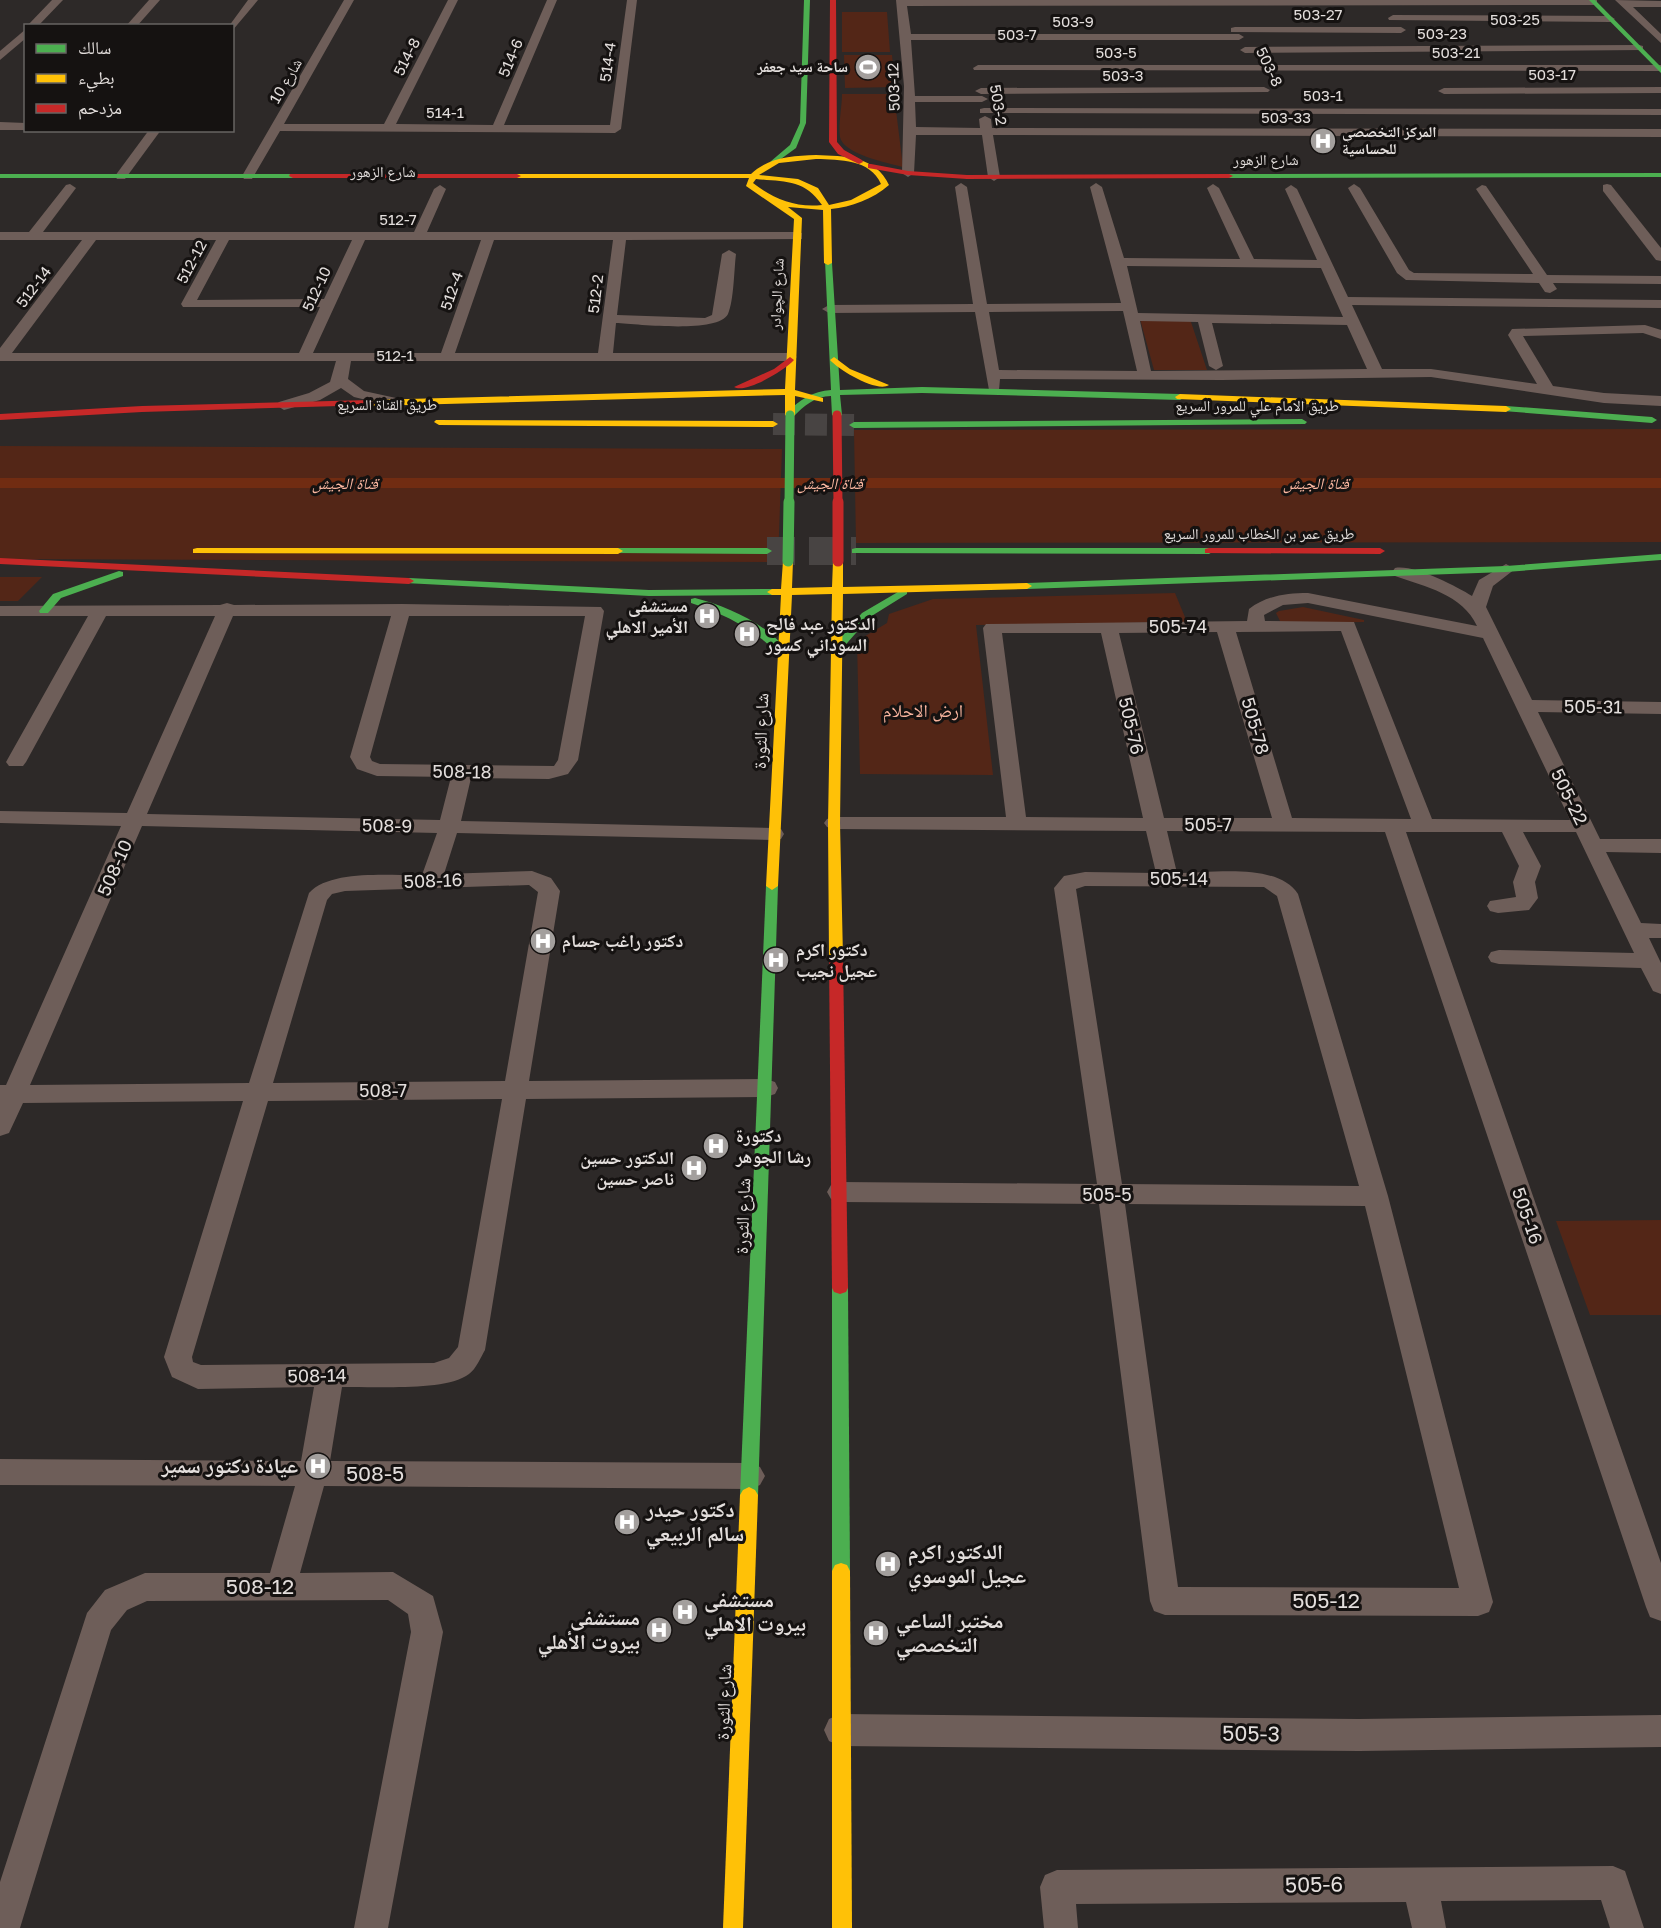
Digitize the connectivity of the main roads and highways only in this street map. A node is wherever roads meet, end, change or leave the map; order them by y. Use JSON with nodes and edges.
{"nodes":[{"id":1,"x":807,"y":0,"type":"edge"},
{"id":2,"x":833,"y":0,"type":"edge"},
{"id":3,"x":1608,"y":0,"type":"edge"},
{"id":4,"x":1593,"y":1,"type":"edge"},
{"id":5,"x":1661,"y":53,"type":"edge"},
{"id":6,"x":1659,"y":70,"type":"edge"},
{"id":7,"x":774,"y":162,"type":"junction"},
{"id":8,"x":865,"y":164,"type":"junction"},
{"id":9,"x":1661,"y":175,"type":"edge"},
{"id":10,"x":0,"y":176,"type":"edge"},
{"id":11,"x":751,"y":176,"type":"junction"},
{"id":12,"x":557,"y":182,"type":"junction"},
{"id":13,"x":0,"y":188,"type":"edge"},
{"id":14,"x":921,"y":188,"type":"dead end"},
{"id":15,"x":1661,"y":188,"type":"edge"},
{"id":16,"x":899,"y":189,"type":"dead end"},
{"id":17,"x":879,"y":192,"type":"junction"},
{"id":18,"x":770,"y":200,"type":"junction"},
{"id":19,"x":827,"y":207,"type":"junction"},
{"id":20,"x":790,"y":359,"type":"junction"},
{"id":21,"x":834,"y":360,"type":"junction"},
{"id":22,"x":922,"y":390,"type":"junction"},
{"id":23,"x":712,"y":393,"type":"junction"},
{"id":24,"x":790,"y":395,"type":"junction"},
{"id":25,"x":837,"y":395,"type":"junction"},
{"id":26,"x":813,"y":398,"type":"junction"},
{"id":27,"x":790,"y":415,"type":"junction"},
{"id":28,"x":837,"y":415,"type":"junction"},
{"id":29,"x":0,"y":418,"type":"edge"},
{"id":30,"x":1656,"y":420,"type":"edge"},
{"id":31,"x":238,"y":421,"type":"dead end"},
{"id":32,"x":1449,"y":421,"type":"dead end"},
{"id":33,"x":428,"y":422,"type":"dead end"},
{"id":34,"x":1318,"y":422,"type":"dead end"},
{"id":35,"x":773,"y":424,"type":"tunnel mouth"},
{"id":36,"x":854,"y":424,"type":"tunnel mouth"},
{"id":37,"x":0,"y":550,"type":"edge"},
{"id":38,"x":84,"y":550,"type":"dead end"},
{"id":39,"x":180,"y":550,"type":"dead end"},
{"id":40,"x":767,"y":551,"type":"tunnel mouth"},
{"id":41,"x":856,"y":551,"type":"tunnel mouth"},
{"id":42,"x":1389,"y":551,"type":"dead end"},
{"id":43,"x":1554,"y":551,"type":"dead end"},
{"id":44,"x":1661,"y":551,"type":"edge"},
{"id":45,"x":1661,"y":557,"type":"edge"},
{"id":46,"x":0,"y":561,"type":"edge"},
{"id":47,"x":788,"y":561,"type":"junction"},
{"id":48,"x":838,"y":561,"type":"junction"},
{"id":49,"x":15,"y":562,"type":"junction"},
{"id":50,"x":141,"y":569,"type":"junction"},
{"id":51,"x":813,"y":586,"type":"junction"},
{"id":52,"x":787,"y":589,"type":"junction"},
{"id":53,"x":837,"y":589,"type":"junction"},
{"id":54,"x":907,"y":590,"type":"junction"},
{"id":55,"x":649,"y":593,"type":"junction"},
{"id":56,"x":57,"y":596,"type":"junction"},
{"id":57,"x":44,"y":611,"type":"road end"},
{"id":58,"x":837,"y":648,"type":"junction"},
{"id":59,"x":782,"y":651,"type":"junction"},
{"id":60,"x":733,"y":1928,"type":"edge"},
{"id":61,"x":842,"y":1928,"type":"edge"}],
"edges":[{"from":1,"to":7,"type":"main road"},
{"from":2,"to":8,"type":"main road"},
{"from":3,"to":5,"type":"main road"},
{"from":4,"to":6,"type":"main road"},
{"from":7,"to":8,"type":"main road","name":"شارع الزهور"},
{"from":7,"to":11,"type":"main road"},
{"from":8,"to":9,"type":"main road","name":"شارع الزهور"},
{"from":8,"to":17,"type":"main road"},
{"from":10,"to":12,"type":"main road","name":"شارع الزهور"},
{"from":11,"to":12,"type":"main road","name":"شارع الزهور"},
{"from":11,"to":18,"type":"main road"},
{"from":11,"to":19,"type":"main road","name":"شارع الزهور"},
{"from":12,"to":13,"type":"main road","name":"شارع الزهور"},
{"from":12,"to":18,"type":"main road","name":"شارع الزهور"},
{"from":14,"to":15,"type":"main road","name":"شارع الزهور"},
{"from":16,"to":17,"type":"main road"},
{"from":17,"to":19,"type":"main road","name":"شارع الزهور"},
{"from":18,"to":19,"type":"main road","name":"شارع الزهور"},
{"from":18,"to":20,"type":"main road","name":"شارع الچوادر"},
{"from":19,"to":21,"type":"main road"},
{"from":20,"to":23,"type":"main road"},
{"from":20,"to":24,"type":"main road","name":"شارع الچوادر"},
{"from":21,"to":22,"type":"main road"},
{"from":21,"to":25,"type":"main road"},
{"from":22,"to":25,"type":"main road"},
{"from":22,"to":30,"type":"main road"},
{"from":23,"to":24,"type":"main road"},
{"from":23,"to":29,"type":"main road"},
{"from":24,"to":26,"type":"main road"},
{"from":24,"to":27,"type":"main road","name":"شارع الثورة"},
{"from":25,"to":26,"type":"main road"},
{"from":25,"to":28,"type":"main road"},
{"from":26,"to":27,"type":"main road"},
{"from":26,"to":28,"type":"main road"},
{"from":27,"to":47,"type":"main road","name":"شارع الثورة","bridge":true},
{"from":28,"to":48,"type":"main road","bridge":true},
{"from":29,"to":31,"type":"main road"},
{"from":30,"to":32,"type":"main road"},
{"from":33,"to":35,"type":"main road","name":"طريق القناة السريع"},
{"from":34,"to":36,"type":"main road","name":"طريق الامام علي للمرور السريع"},
{"from":37,"to":38,"type":"main road"},
{"from":39,"to":40,"type":"main road"},
{"from":41,"to":42,"type":"main road","name":"طريق عمر بن الخطاب للمرور السريع"},
{"from":43,"to":44,"type":"main road"},
{"from":45,"to":54,"type":"main road"},
{"from":46,"to":49,"type":"main road"},
{"from":47,"to":51,"type":"main road"},
{"from":47,"to":52,"type":"main road","name":"شارع الثورة"},
{"from":48,"to":51,"type":"main road"},
{"from":48,"to":53,"type":"main road"},
{"from":49,"to":50,"type":"main road"},
{"from":49,"to":56,"type":"main road"},
{"from":50,"to":55,"type":"main road"},
{"from":50,"to":56,"type":"main road"},
{"from":51,"to":52,"type":"main road"},
{"from":51,"to":53,"type":"main road"},
{"from":52,"to":53,"type":"main road"},
{"from":52,"to":55,"type":"main road"},
{"from":52,"to":59,"type":"main road","name":"شارع الثورة"},
{"from":53,"to":54,"type":"main road"},
{"from":53,"to":58,"type":"main road"},
{"from":54,"to":58,"type":"main road"},
{"from":55,"to":59,"type":"main road"},
{"from":56,"to":57,"type":"main road"},
{"from":58,"to":61,"type":"main road"},
{"from":59,"to":60,"type":"main road","name":"شارع الثورة"}]}
